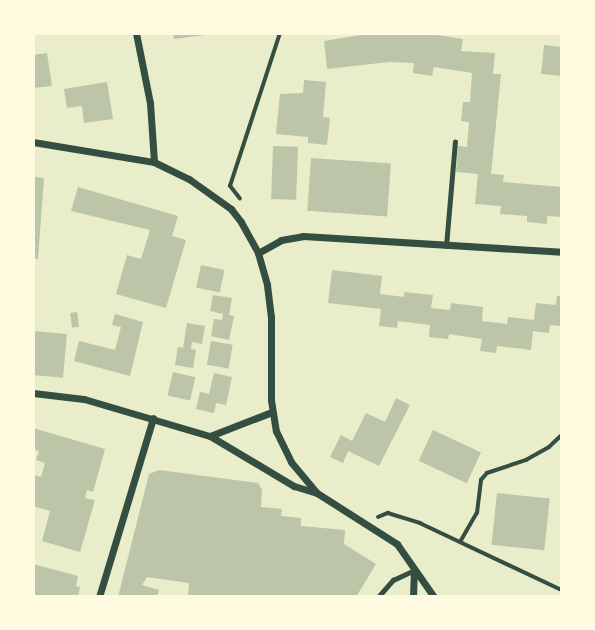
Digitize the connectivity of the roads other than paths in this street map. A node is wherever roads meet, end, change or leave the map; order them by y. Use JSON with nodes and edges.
{"nodes":[{"id":1,"x":136,"y":33,"type":"edge"},
{"id":2,"x":455,"y":141,"type":"dead end"},
{"id":3,"x":33,"y":142,"type":"edge"},
{"id":4,"x":154,"y":162,"type":"junction"},
{"id":5,"x":446,"y":246,"type":"junction"},
{"id":6,"x":562,"y":252,"type":"edge"},
{"id":7,"x":258,"y":253,"type":"junction"},
{"id":8,"x":33,"y":393,"type":"edge"},
{"id":9,"x":272,"y":412,"type":"junction"},
{"id":10,"x":153,"y":418,"type":"junction"},
{"id":11,"x":210,"y":436,"type":"junction"},
{"id":12,"x":317,"y":493,"type":"junction"},
{"id":13,"x":414,"y":570,"type":"junction"},
{"id":14,"x":99,"y":597,"type":"edge"},
{"id":15,"x":378,"y":597,"type":"edge"},
{"id":16,"x":413,"y":597,"type":"edge"},
{"id":17,"x":434,"y":597,"type":"edge"}],
"edges":[{"from":1,"to":4,"type":"street"},
{"from":2,"to":5,"type":"lane"},
{"from":3,"to":4,"type":"street"},
{"from":4,"to":7,"type":"street"},
{"from":5,"to":6,"type":"street"},
{"from":5,"to":7,"type":"street"},
{"from":7,"to":9,"type":"street"},
{"from":8,"to":10,"type":"street"},
{"from":9,"to":11,"type":"street"},
{"from":9,"to":12,"type":"street"},
{"from":10,"to":11,"type":"street"},
{"from":10,"to":14,"type":"street"},
{"from":11,"to":12,"type":"street"},
{"from":12,"to":13,"type":"street"},
{"from":13,"to":15,"type":"lane"},
{"from":13,"to":16,"type":"street"},
{"from":13,"to":17,"type":"street"}]}
